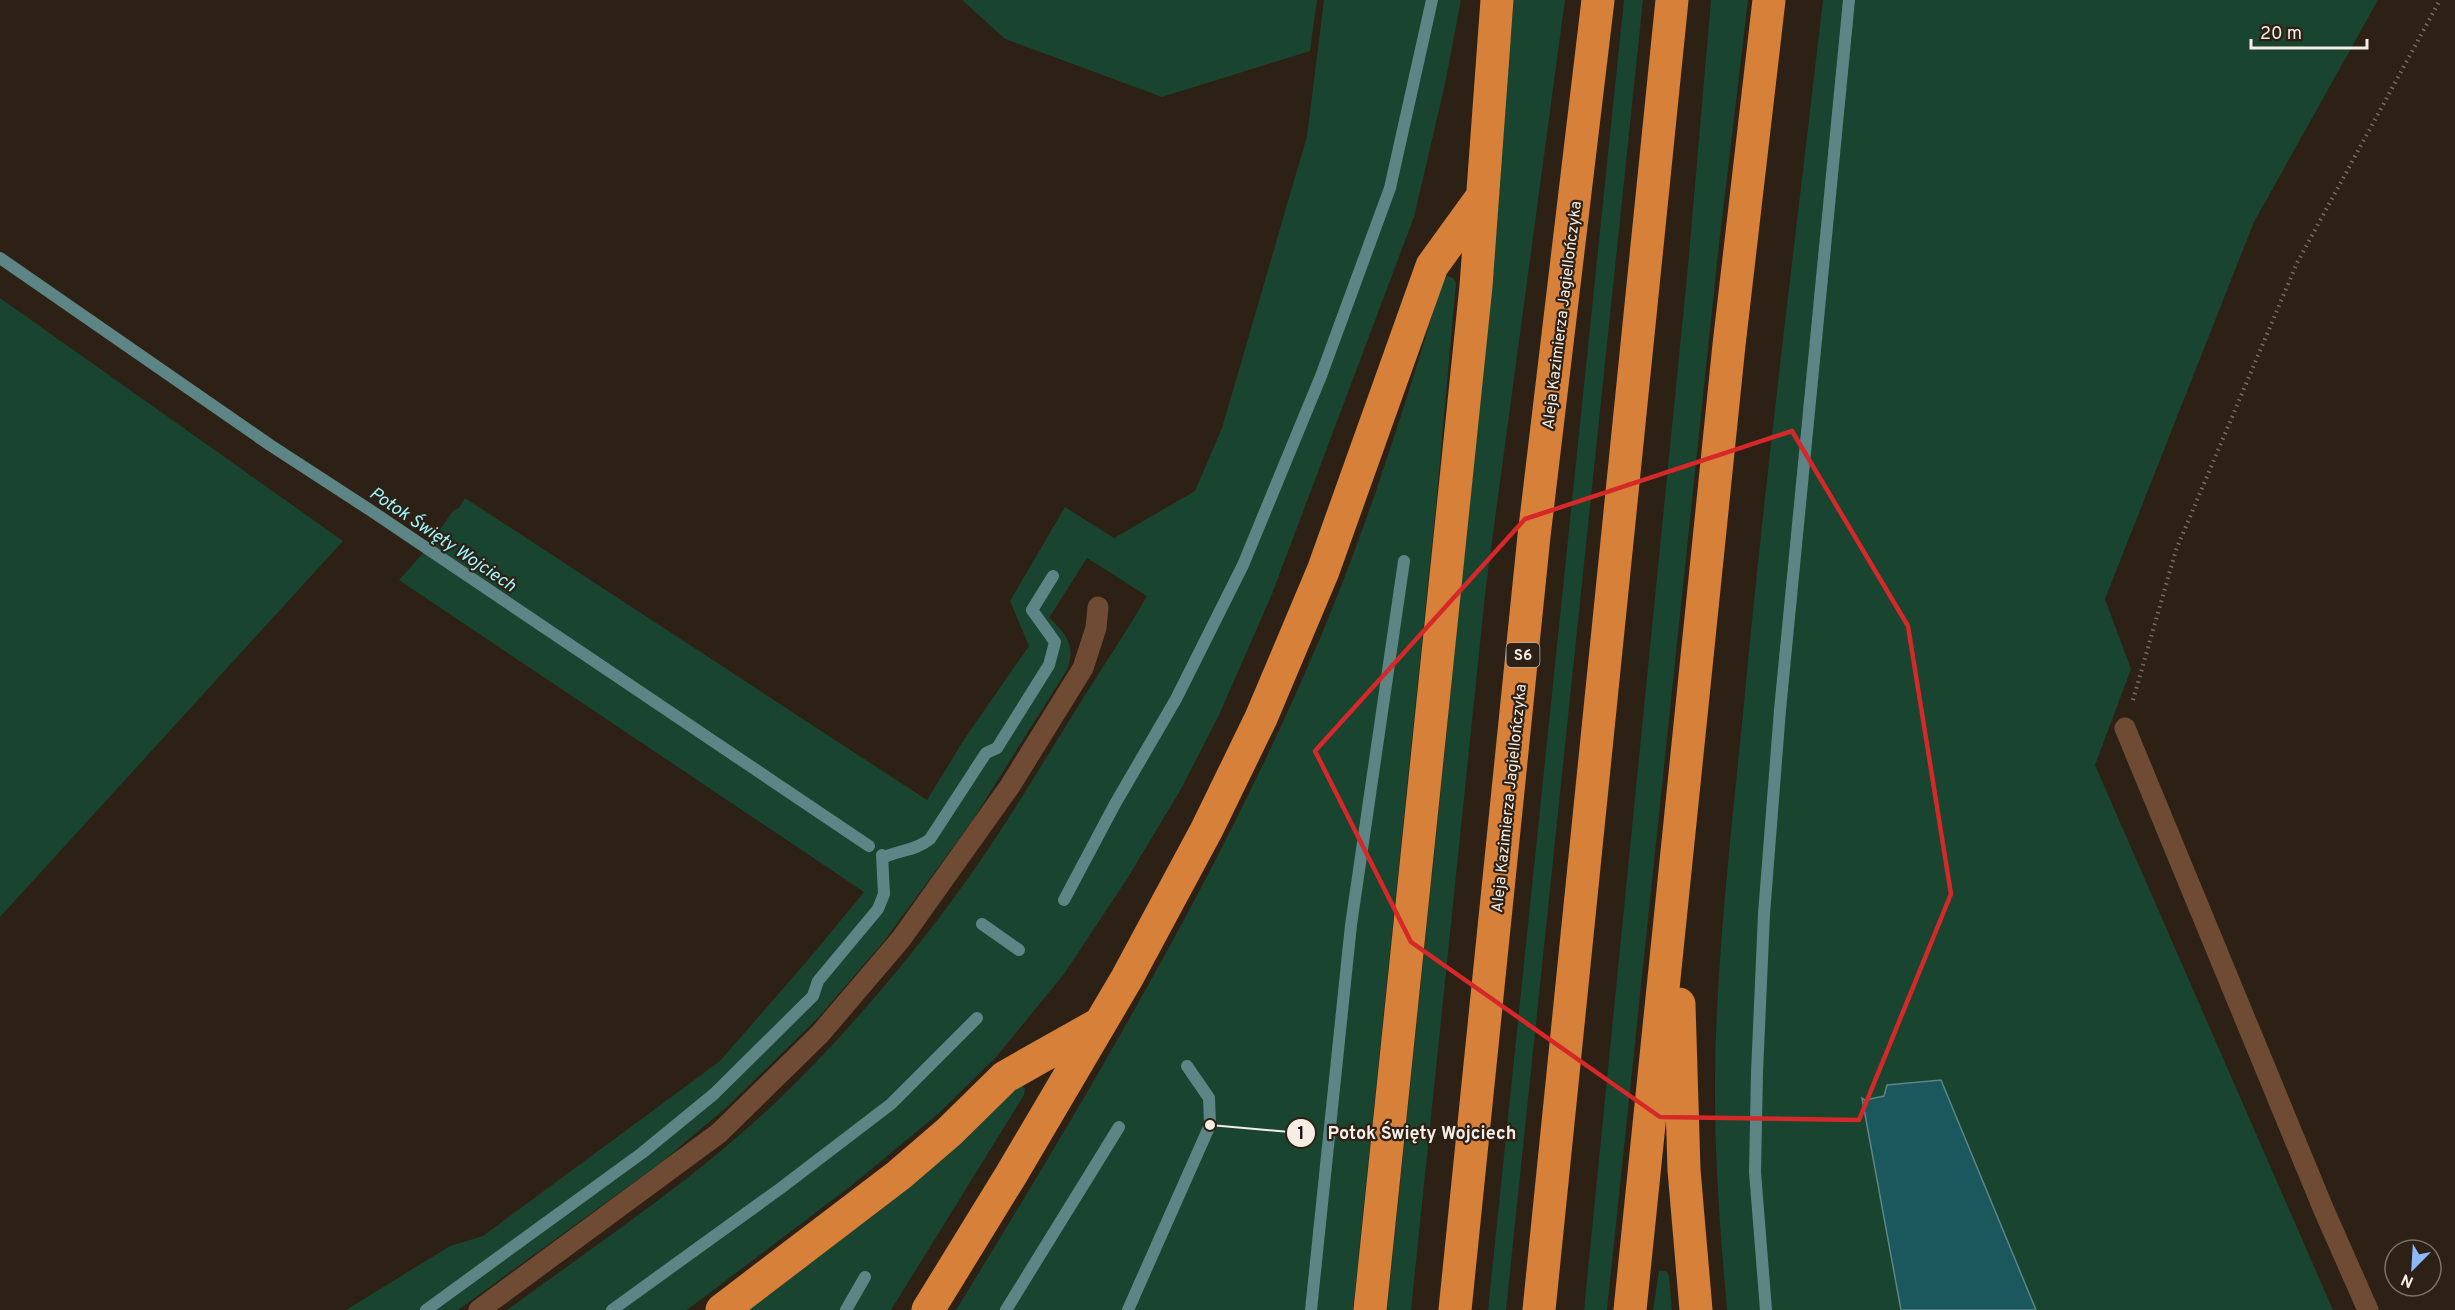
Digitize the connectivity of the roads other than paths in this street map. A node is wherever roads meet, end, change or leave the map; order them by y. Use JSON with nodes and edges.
{"nodes":[{"id":1,"x":1497,"y":0,"type":"edge"},
{"id":2,"x":1598,"y":0,"type":"edge"},
{"id":3,"x":1672,"y":0,"type":"edge"},
{"id":4,"x":1769,"y":0,"type":"edge"},
{"id":5,"x":1482,"y":197,"type":"junction"},
{"id":6,"x":1098,"y":607,"type":"dead end"},
{"id":7,"x":2125,"y":728,"type":"road end"},
{"id":8,"x":1675,"y":874,"type":"junction"},
{"id":9,"x":1101,"y":1023,"type":"junction"},
{"id":10,"x":479,"y":1310,"type":"edge"},
{"id":11,"x":722,"y":1310,"type":"edge"},
{"id":12,"x":928,"y":1310,"type":"edge"},
{"id":13,"x":1370,"y":1310,"type":"edge"},
{"id":14,"x":1455,"y":1310,"type":"edge"},
{"id":15,"x":1539,"y":1310,"type":"edge"},
{"id":16,"x":1630,"y":1310,"type":"edge"},
{"id":17,"x":1696,"y":1310,"type":"edge"},
{"id":18,"x":2368,"y":1310,"type":"edge"}],
"edges":[{"from":1,"to":5,"type":"highway"},
{"from":2,"to":14,"type":"highway","name":"Aleja Kazimierza Jagiellończyka","number":"S6"},
{"from":3,"to":15,"type":"highway"},
{"from":4,"to":8,"type":"highway"},
{"from":5,"to":9,"type":"highway"},
{"from":5,"to":13,"type":"highway"},
{"from":6,"to":10,"type":"lane"},
{"from":7,"to":18,"type":"lane"},
{"from":8,"to":16,"type":"highway"},
{"from":8,"to":17,"type":"highway"},
{"from":9,"to":11,"type":"highway"},
{"from":9,"to":12,"type":"highway"}]}
